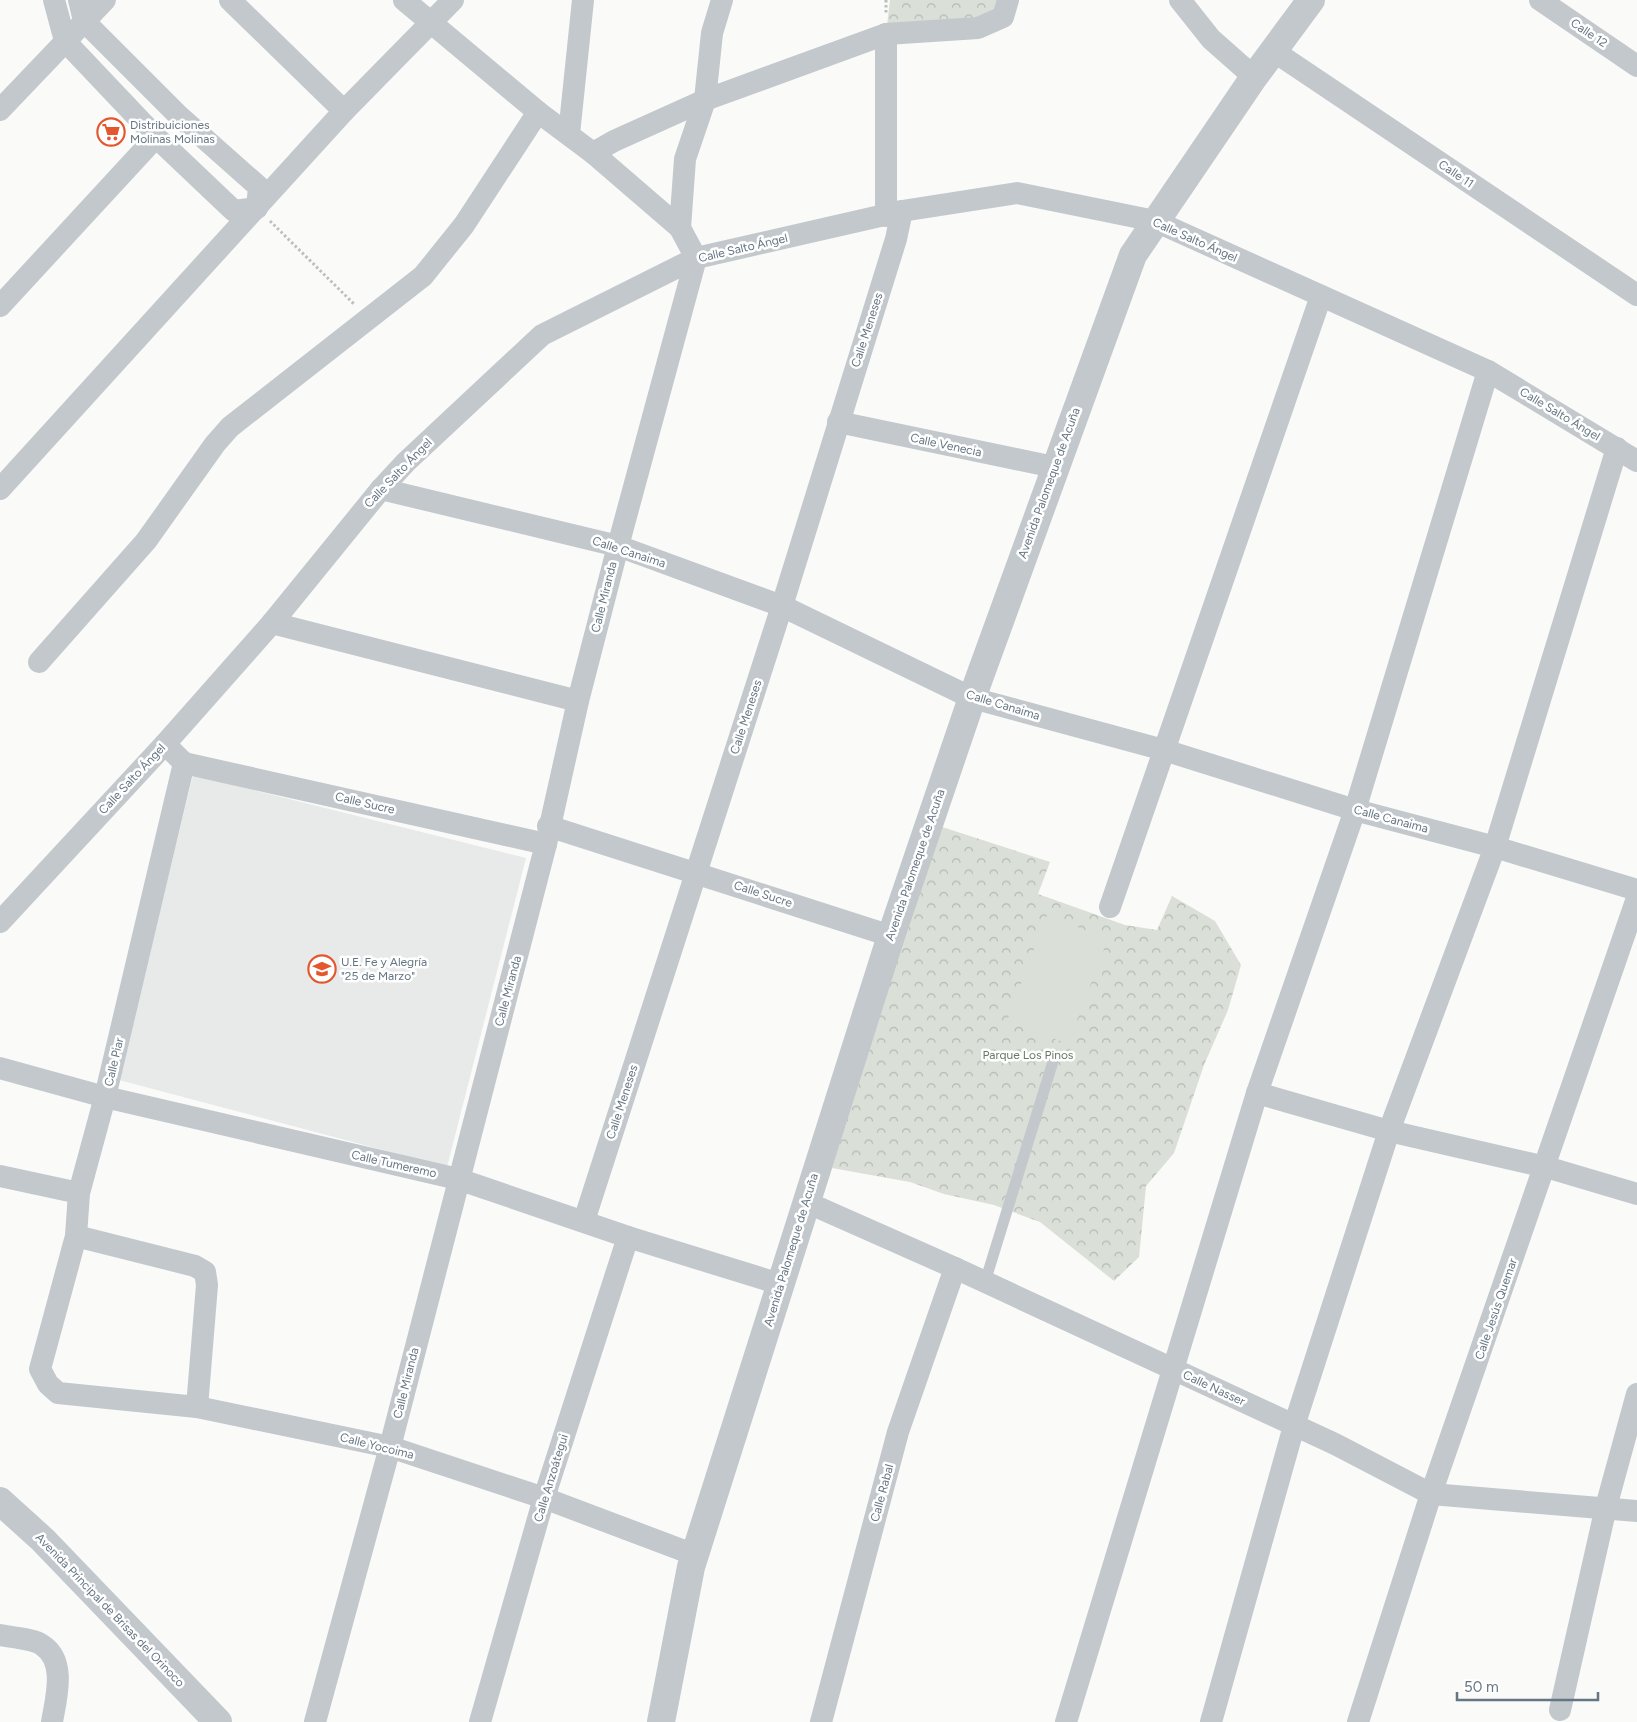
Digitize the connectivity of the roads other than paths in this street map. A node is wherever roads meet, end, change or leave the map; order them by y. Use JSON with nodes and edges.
{"nodes":[{"id":1,"x":54,"y":0,"type":"edge"},
{"id":2,"x":105,"y":0,"type":"edge"},
{"id":3,"x":230,"y":0,"type":"edge"},
{"id":4,"x":404,"y":0,"type":"edge"},
{"id":5,"x":453,"y":0,"type":"edge"},
{"id":6,"x":584,"y":0,"type":"edge"},
{"id":7,"x":722,"y":0,"type":"edge"},
{"id":8,"x":1008,"y":0,"type":"edge"},
{"id":9,"x":1180,"y":0,"type":"edge"},
{"id":10,"x":1311,"y":0,"type":"edge"},
{"id":11,"x":1540,"y":0,"type":"edge"},
{"id":12,"x":81,"y":11,"type":"edge"},
{"id":13,"x":431,"y":24,"type":"junction"},
{"id":14,"x":886,"y":34,"type":"junction"},
{"id":15,"x":65,"y":41,"type":"junction"},
{"id":16,"x":1275,"y":52,"type":"junction"},
{"id":17,"x":1637,"y":66,"type":"edge"},
{"id":18,"x":1254,"y":77,"type":"junction"},
{"id":19,"x":705,"y":100,"type":"junction"},
{"id":20,"x":0,"y":110,"type":"edge"},
{"id":21,"x":344,"y":110,"type":"junction"},
{"id":22,"x":538,"y":112,"type":"junction"},
{"id":23,"x":569,"y":134,"type":"junction"},
{"id":24,"x":156,"y":137,"type":"junction"},
{"id":25,"x":594,"y":154,"type":"junction"},
{"id":26,"x":257,"y":208,"type":"junction"},
{"id":27,"x":894,"y":213,"type":"junction"},
{"id":28,"x":1155,"y":221,"type":"junction"},
{"id":29,"x":680,"y":228,"type":"junction"},
{"id":30,"x":696,"y":258,"type":"junction"},
{"id":31,"x":1637,"y":295,"type":"edge"},
{"id":32,"x":1321,"y":296,"type":"junction"},
{"id":33,"x":0,"y":306,"type":"edge"},
{"id":34,"x":1488,"y":371,"type":"junction"},
{"id":35,"x":838,"y":422,"type":"junction"},
{"id":36,"x":1617,"y":448,"type":"junction"},
{"id":37,"x":1637,"y":461,"type":"edge"},
{"id":38,"x":1054,"y":467,"type":"junction"},
{"id":39,"x":380,"y":488,"type":"junction"},
{"id":40,"x":0,"y":489,"type":"edge"},
{"id":41,"x":618,"y":546,"type":"junction"},
{"id":42,"x":782,"y":606,"type":"junction"},
{"id":43,"x":272,"y":623,"type":"junction"},
{"id":44,"x":39,"y":662,"type":"dead end"},
{"id":45,"x":972,"y":698,"type":"junction"},
{"id":46,"x":578,"y":701,"type":"junction"},
{"id":47,"x":165,"y":744,"type":"junction"},
{"id":48,"x":1164,"y":750,"type":"junction"},
{"id":49,"x":184,"y":763,"type":"junction"},
{"id":50,"x":1355,"y":810,"type":"junction"},
{"id":51,"x":547,"y":835,"type":"junction"},
{"id":52,"x":1495,"y":847,"type":"junction"},
{"id":53,"x":696,"y":872,"type":"junction"},
{"id":54,"x":1637,"y":890,"type":"edge"},
{"id":55,"x":1637,"y":898,"type":"edge"},
{"id":56,"x":1110,"y":907,"type":"dead end"},
{"id":57,"x":0,"y":922,"type":"edge"},
{"id":58,"x":891,"y":936,"type":"junction"},
{"id":59,"x":1055,"y":1055,"type":"dead end"},
{"id":60,"x":0,"y":1068,"type":"edge"},
{"id":61,"x":1257,"y":1093,"type":"junction"},
{"id":62,"x":105,"y":1097,"type":"junction"},
{"id":63,"x":1389,"y":1131,"type":"junction"},
{"id":64,"x":1546,"y":1167,"type":"junction"},
{"id":65,"x":0,"y":1176,"type":"edge"},
{"id":66,"x":458,"y":1179,"type":"junction"},
{"id":67,"x":79,"y":1193,"type":"junction"},
{"id":68,"x":1637,"y":1194,"type":"edge"},
{"id":69,"x":806,"y":1202,"type":"junction"},
{"id":70,"x":584,"y":1221,"type":"junction"},
{"id":71,"x":76,"y":1236,"type":"junction"},
{"id":72,"x":628,"y":1237,"type":"junction"},
{"id":73,"x":955,"y":1268,"type":"junction"},
{"id":74,"x":985,"y":1282,"type":"junction"},
{"id":75,"x":780,"y":1284,"type":"junction"},
{"id":76,"x":1173,"y":1369,"type":"junction"},
{"id":77,"x":48,"y":1384,"type":"joint"},
{"id":78,"x":1637,"y":1394,"type":"edge"},
{"id":79,"x":197,"y":1407,"type":"junction"},
{"id":80,"x":1294,"y":1426,"type":"junction"},
{"id":81,"x":390,"y":1447,"type":"junction"},
{"id":82,"x":1431,"y":1494,"type":"junction"},
{"id":83,"x":544,"y":1498,"type":"junction"},
{"id":84,"x":0,"y":1501,"type":"edge"},
{"id":85,"x":1606,"y":1507,"type":"junction"},
{"id":86,"x":1637,"y":1511,"type":"edge"},
{"id":87,"x":695,"y":1555,"type":"junction"},
{"id":88,"x":0,"y":1635,"type":"edge"},
{"id":89,"x":1560,"y":1710,"type":"dead end"},
{"id":90,"x":52,"y":1722,"type":"edge"},
{"id":91,"x":218,"y":1722,"type":"edge"},
{"id":92,"x":315,"y":1722,"type":"edge"},
{"id":93,"x":480,"y":1722,"type":"edge"},
{"id":94,"x":662,"y":1722,"type":"edge"},
{"id":95,"x":821,"y":1722,"type":"edge"},
{"id":96,"x":1066,"y":1722,"type":"edge"},
{"id":97,"x":1211,"y":1722,"type":"edge"},
{"id":98,"x":1358,"y":1722,"type":"edge"}],
"edges":[{"from":1,"to":15,"type":"street"},
{"from":2,"to":12,"type":"street"},
{"from":3,"to":21,"type":"street"},
{"from":4,"to":13,"type":"street"},
{"from":5,"to":13,"type":"street"},
{"from":6,"to":23,"type":"street"},
{"from":7,"to":19,"type":"street"},
{"from":8,"to":14,"type":"street"},
{"from":9,"to":18,"type":"street"},
{"from":10,"to":16,"type":"street","name":"Avenida Palomeque de Acuña"},
{"from":11,"to":17,"type":"street","name":"Calle 12"},
{"from":12,"to":15,"type":"street"},
{"from":12,"to":26,"type":"street"},
{"from":13,"to":21,"type":"street"},
{"from":13,"to":22,"type":"street"},
{"from":14,"to":19,"type":"street"},
{"from":14,"to":27,"type":"street","name":"Calle Meneses"},
{"from":15,"to":20,"type":"street"},
{"from":15,"to":24,"type":"street"},
{"from":16,"to":18,"type":"street","name":"Avenida Palomeque de Acuña"},
{"from":16,"to":31,"type":"street","name":"Calle 11"},
{"from":18,"to":28,"type":"street","name":"Avenida Palomeque de Acuña"},
{"from":19,"to":25,"type":"street"},
{"from":19,"to":29,"type":"street"},
{"from":21,"to":26,"type":"street"},
{"from":22,"to":23,"type":"street"},
{"from":22,"to":44,"type":"street"},
{"from":23,"to":25,"type":"street"},
{"from":24,"to":26,"type":"street"},
{"from":24,"to":33,"type":"street"},
{"from":25,"to":29,"type":"street"},
{"from":26,"to":40,"type":"street"},
{"from":27,"to":28,"type":"street","name":"Calle Salto Ángel"},
{"from":27,"to":30,"type":"street","name":"Calle Salto Ángel"},
{"from":27,"to":35,"type":"street","name":"Calle Meneses"},
{"from":28,"to":32,"type":"street","name":"Calle Salto Ángel"},
{"from":28,"to":38,"type":"street","name":"Avenida Palomeque de Acuña"},
{"from":29,"to":30,"type":"street"},
{"from":30,"to":39,"type":"street","name":"Calle Salto Ángel"},
{"from":30,"to":41,"type":"street","name":"Calle Miranda"},
{"from":32,"to":34,"type":"street","name":"Calle Salto Ángel"},
{"from":32,"to":48,"type":"street"},
{"from":34,"to":36,"type":"street","name":"Calle Salto Ángel"},
{"from":34,"to":50,"type":"street"},
{"from":35,"to":38,"type":"street","name":"Calle Venecia"},
{"from":35,"to":42,"type":"street","name":"Calle Meneses"},
{"from":36,"to":37,"type":"street","name":"Calle Salto Ángel"},
{"from":36,"to":52,"type":"street"},
{"from":38,"to":45,"type":"street","name":"Avenida Palomeque de Acuña"},
{"from":39,"to":41,"type":"street","name":"Calle Canaima"},
{"from":39,"to":43,"type":"street","name":"Calle Salto Ángel"},
{"from":41,"to":42,"type":"street","name":"Calle Canaima"},
{"from":41,"to":46,"type":"street","name":"Calle Miranda"},
{"from":42,"to":45,"type":"street","name":"Calle Canaima"},
{"from":42,"to":53,"type":"street","name":"Calle Meneses"},
{"from":43,"to":46,"type":"street"},
{"from":43,"to":47,"type":"street","name":"Calle Salto Ángel"},
{"from":45,"to":48,"type":"street","name":"Calle Canaima"},
{"from":45,"to":58,"type":"street","name":"Avenida Palomeque de Acuña"},
{"from":46,"to":51,"type":"street","name":"Calle Miranda"},
{"from":47,"to":49,"type":"street"},
{"from":47,"to":57,"type":"street","name":"Calle Salto Ángel"},
{"from":48,"to":50,"type":"street","name":"Calle Canaima"},
{"from":48,"to":56,"type":"street"},
{"from":49,"to":51,"type":"street","name":"Calle Sucre"},
{"from":49,"to":62,"type":"street","name":"Calle Piar"},
{"from":50,"to":52,"type":"street","name":"Calle Canaima"},
{"from":50,"to":61,"type":"street"},
{"from":51,"to":53,"type":"street","name":"Calle Sucre"},
{"from":51,"to":66,"type":"street","name":"Calle Miranda"},
{"from":52,"to":54,"type":"street","name":"Calle Canaima"},
{"from":52,"to":63,"type":"street"},
{"from":53,"to":58,"type":"street","name":"Calle Sucre"},
{"from":53,"to":70,"type":"street","name":"Calle Meneses"},
{"from":55,"to":64,"type":"street","name":"Calle Jesús Quemar"},
{"from":58,"to":69,"type":"street","name":"Avenida Palomeque de Acuña"},
{"from":59,"to":74,"type":"lane"},
{"from":60,"to":62,"type":"street","name":"Calle Tumeremo"},
{"from":61,"to":63,"type":"street"},
{"from":61,"to":76,"type":"street"},
{"from":62,"to":66,"type":"street","name":"Calle Tumeremo"},
{"from":62,"to":67,"type":"street","name":"Calle Piar"},
{"from":63,"to":64,"type":"street"},
{"from":63,"to":80,"type":"street"},
{"from":64,"to":68,"type":"street"},
{"from":64,"to":82,"type":"street","name":"Calle Jesús Quemar"},
{"from":65,"to":67,"type":"street"},
{"from":66,"to":70,"type":"street","name":"Calle Tumeremo"},
{"from":66,"to":81,"type":"street","name":"Calle Miranda"},
{"from":67,"to":71,"type":"street","name":"Calle Piar"},
{"from":69,"to":73,"type":"street","name":"Calle Nasser"},
{"from":69,"to":75,"type":"street","name":"Avenida Palomeque de Acuña"},
{"from":70,"to":72,"type":"street","name":"Calle Tumeremo"},
{"from":71,"to":77,"type":"street","name":"Calle Piar"},
{"from":71,"to":79,"type":"street"},
{"from":72,"to":75,"type":"street","name":"Calle Tumeremo"},
{"from":72,"to":83,"type":"street","name":"Calle Anzoátegui"},
{"from":73,"to":74,"type":"street","name":"Calle Nasser"},
{"from":73,"to":95,"type":"street","name":"Calle Rabal"},
{"from":74,"to":76,"type":"street","name":"Calle Nasser"},
{"from":75,"to":87,"type":"street","name":"Avenida Palomeque de Acuña"},
{"from":76,"to":80,"type":"street","name":"Calle Nasser"},
{"from":76,"to":96,"type":"street"},
{"from":77,"to":79,"type":"street","name":"Calle Yocoima"},
{"from":78,"to":85,"type":"street"},
{"from":79,"to":81,"type":"street","name":"Calle Yocoima"},
{"from":80,"to":82,"type":"street","name":"Calle Nasser"},
{"from":80,"to":97,"type":"street"},
{"from":81,"to":83,"type":"street","name":"Calle Yocoima"},
{"from":81,"to":92,"type":"street","name":"Calle Miranda"},
{"from":82,"to":85,"type":"street","name":"Calle Nasser"},
{"from":82,"to":98,"type":"street","name":"Calle Jesús Quemar"},
{"from":83,"to":87,"type":"street","name":"Calle Yocoima"},
{"from":83,"to":93,"type":"street","name":"Calle Anzoátegui"},
{"from":84,"to":91,"type":"street","name":"Avenida Principal de Brisas del Orinoco"},
{"from":85,"to":86,"type":"street","name":"Calle Nasser"},
{"from":85,"to":89,"type":"street"},
{"from":87,"to":94,"type":"street","name":"Avenida Palomeque de Acuña"},
{"from":88,"to":90,"type":"street"}]}
